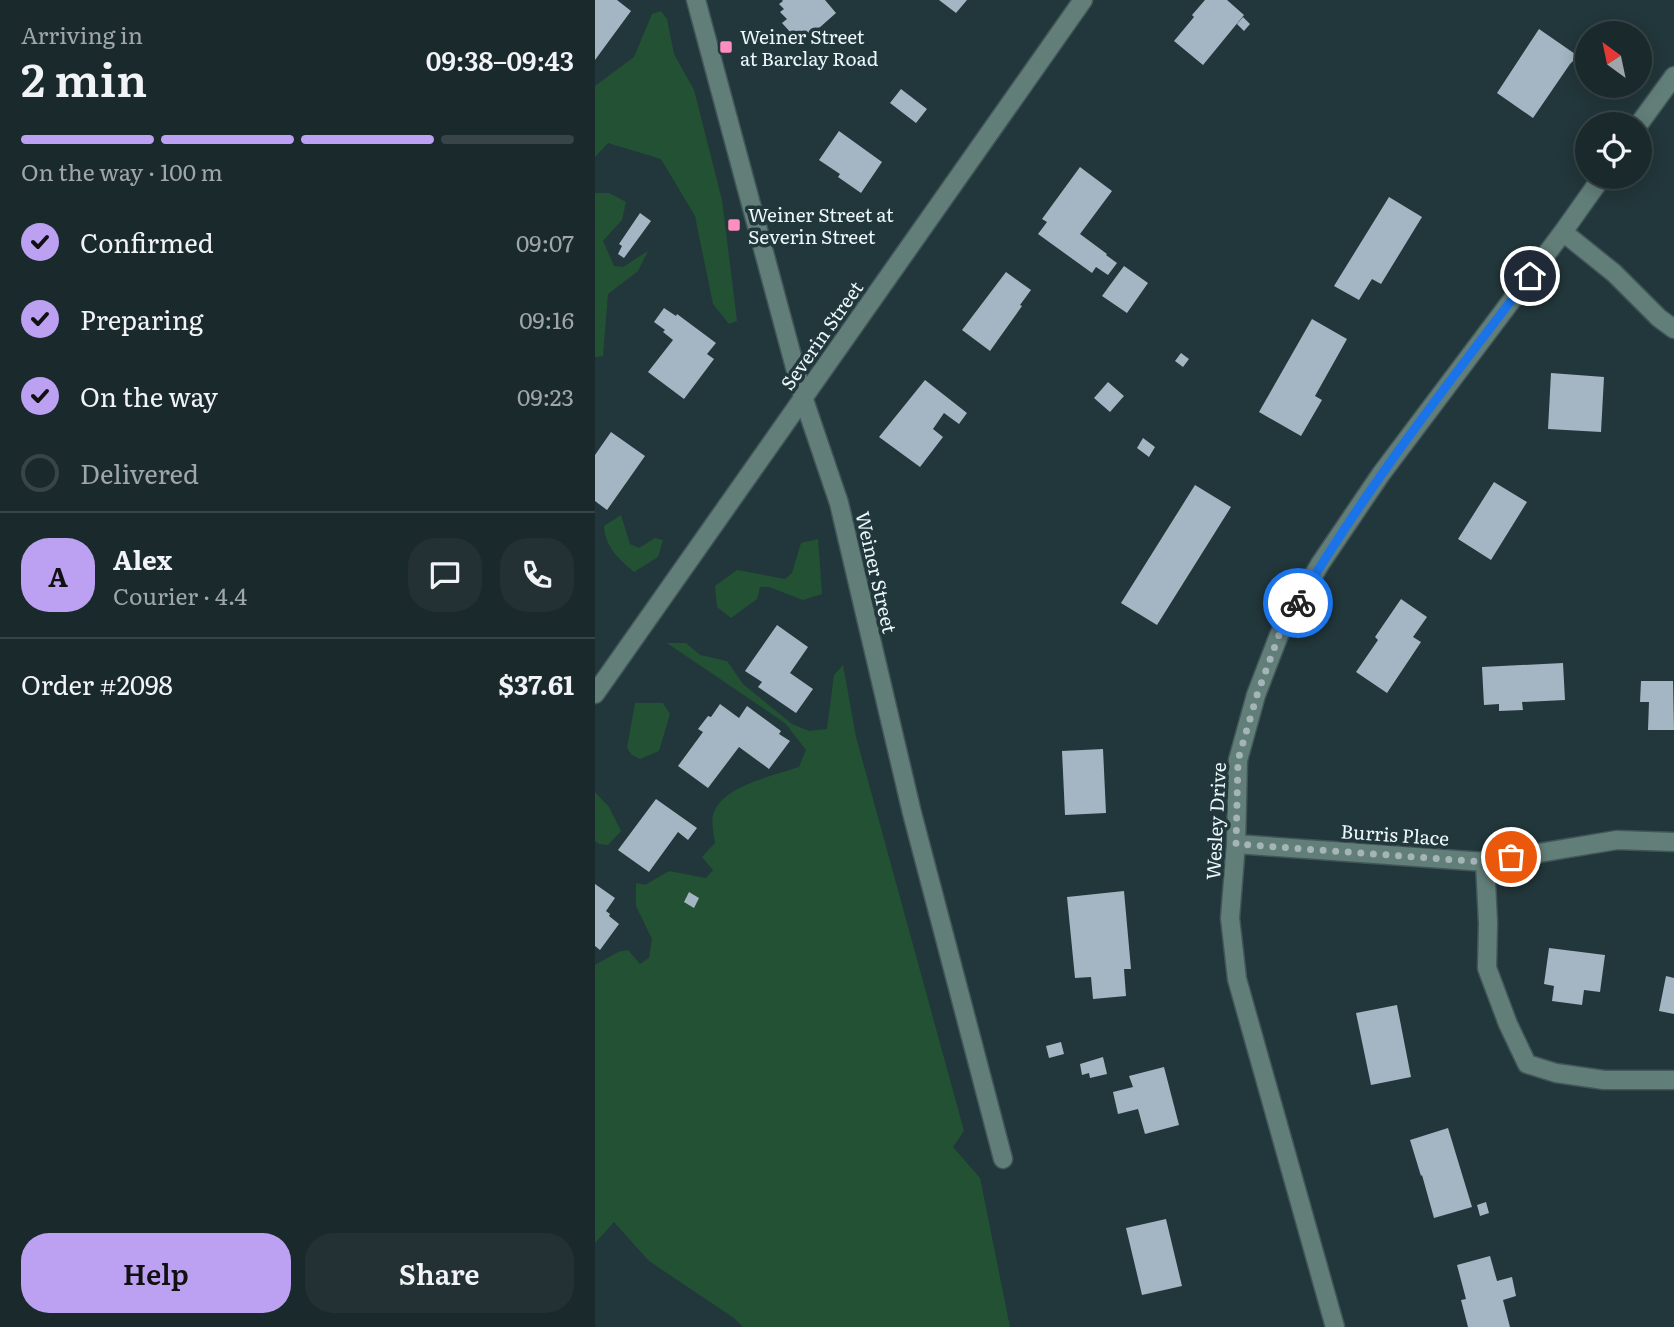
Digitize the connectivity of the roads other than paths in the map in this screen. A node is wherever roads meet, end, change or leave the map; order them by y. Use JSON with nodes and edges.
{"nodes":[{"id":1,"x":696,"y":0,"type":"edge"},
{"id":2,"x":1083,"y":0,"type":"edge"},
{"id":3,"x":1674,"y":76,"type":"edge"},
{"id":4,"x":1648,"y":112,"type":"edge"},
{"id":5,"x":1593,"y":189,"type":"edge"},
{"id":6,"x":1563,"y":232,"type":"junction"},
{"id":7,"x":1674,"y":329,"type":"edge"},
{"id":8,"x":803,"y":397,"type":"junction"},
{"id":9,"x":595,"y":694,"type":"edge"},
{"id":10,"x":1674,"y":842,"type":"edge"},
{"id":11,"x":1236,"y":844,"type":"junction"},
{"id":12,"x":1485,"y":862,"type":"junction"},
{"id":13,"x":1674,"y":1080,"type":"edge"},
{"id":14,"x":1003,"y":1159,"type":"dead end"},
{"id":15,"x":1335,"y":1327,"type":"edge"}],
"edges":[{"from":1,"to":8,"type":"street","name":"Weiner Street"},
{"from":2,"to":8,"type":"street","name":"Severin Street"},
{"from":3,"to":4,"type":"street"},
{"from":5,"to":6,"type":"street","name":"Wesley Drive"},
{"from":6,"to":7,"type":"street"},
{"from":6,"to":11,"type":"street","name":"Wesley Drive"},
{"from":8,"to":9,"type":"street","name":"Severin Street"},
{"from":8,"to":14,"type":"street","name":"Weiner Street"},
{"from":10,"to":12,"type":"street","name":"Burris Place"},
{"from":11,"to":12,"type":"street","name":"Burris Place"},
{"from":11,"to":15,"type":"street","name":"Wesley Drive"},
{"from":12,"to":13,"type":"street"}]}
